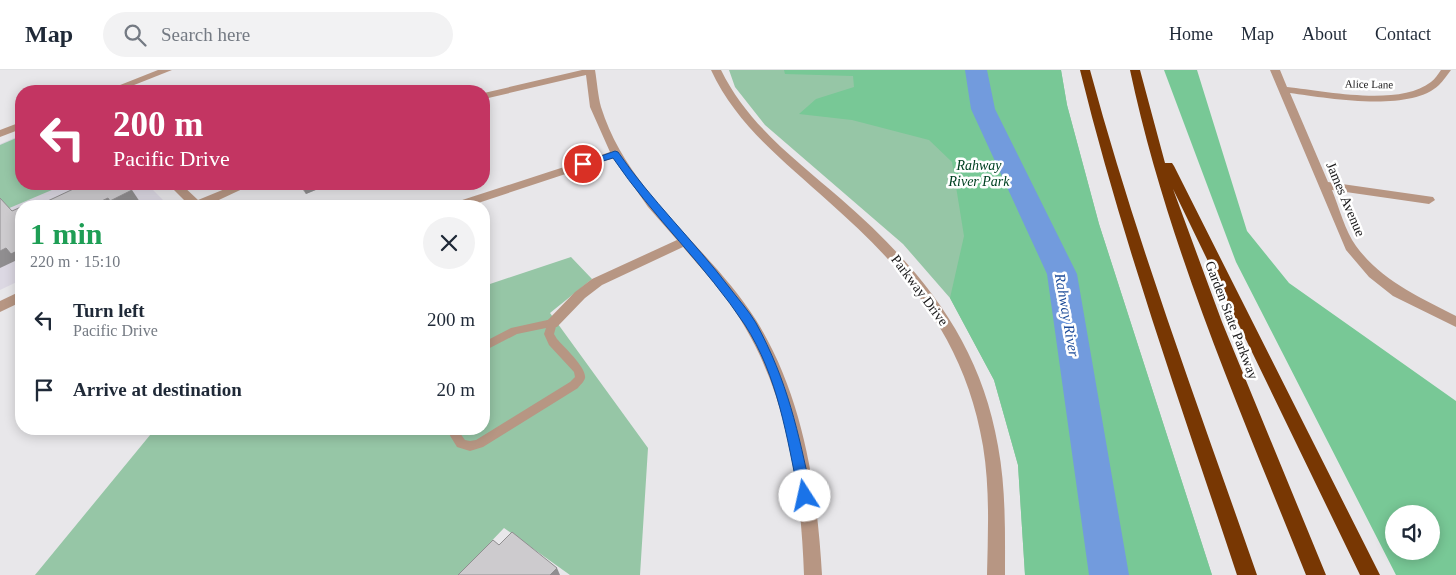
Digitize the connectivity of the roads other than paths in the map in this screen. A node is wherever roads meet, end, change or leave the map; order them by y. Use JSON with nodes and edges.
{"nodes":[{"id":1,"x":167,"y":70,"type":"edge"},
{"id":2,"x":716,"y":70,"type":"edge"},
{"id":3,"x":1085,"y":70,"type":"edge"},
{"id":4,"x":1135,"y":70,"type":"edge"},
{"id":5,"x":1275,"y":70,"type":"edge"},
{"id":6,"x":1446,"y":70,"type":"edge"},
{"id":7,"x":590,"y":71,"type":"edge"},
{"id":8,"x":126,"y":85,"type":"edge"},
{"id":9,"x":1282,"y":89,"type":"junction"},
{"id":10,"x":490,"y":95,"type":"edge"},
{"id":11,"x":1143,"y":107,"type":"junction"},
{"id":12,"x":15,"y":128,"type":"edge"},
{"id":13,"x":0,"y":134,"type":"edge"},
{"id":14,"x":615,"y":154,"type":"junction"},
{"id":15,"x":1324,"y":185,"type":"junction"},
{"id":16,"x":180,"y":190,"type":"edge"},
{"id":17,"x":233,"y":190,"type":"edge"},
{"id":18,"x":190,"y":200,"type":"edge"},
{"id":19,"x":210,"y":200,"type":"edge"},
{"id":20,"x":475,"y":200,"type":"edge"},
{"id":21,"x":1429,"y":200,"type":"dead end"},
{"id":22,"x":686,"y":241,"type":"junction"},
{"id":23,"x":15,"y":299,"type":"edge"},
{"id":24,"x":0,"y":307,"type":"edge"},
{"id":25,"x":1456,"y":322,"type":"edge"},
{"id":26,"x":552,"y":323,"type":"junction"},
{"id":27,"x":490,"y":344,"type":"edge"},
{"id":28,"x":455,"y":435,"type":"edge"},
{"id":29,"x":813,"y":575,"type":"edge"},
{"id":30,"x":996,"y":575,"type":"edge"},
{"id":31,"x":1248,"y":575,"type":"edge"},
{"id":32,"x":1316,"y":575,"type":"edge"},
{"id":33,"x":1370,"y":575,"type":"edge"}],
"edges":[{"from":1,"to":8,"type":"street"},
{"from":2,"to":30,"type":"street","name":"Parkway Drive"},
{"from":3,"to":31,"type":"highway"},
{"from":4,"to":11,"type":"highway","name":"Garden State Parkway"},
{"from":5,"to":9,"type":"street","name":"James Avenue"},
{"from":6,"to":9,"type":"street","name":"Alice Lane"},
{"from":7,"to":10,"type":"street"},
{"from":7,"to":14,"type":"street"},
{"from":9,"to":15,"type":"street","name":"James Avenue"},
{"from":11,"to":32,"type":"highway","name":"Garden State Parkway"},
{"from":11,"to":33,"type":"highway"},
{"from":12,"to":13,"type":"street"},
{"from":14,"to":20,"type":"street"},
{"from":14,"to":22,"type":"street"},
{"from":15,"to":21,"type":"street"},
{"from":15,"to":25,"type":"street","name":"James Avenue"},
{"from":16,"to":18,"type":"street"},
{"from":17,"to":19,"type":"street"},
{"from":22,"to":26,"type":"street"},
{"from":22,"to":29,"type":"street"},
{"from":23,"to":24,"type":"street"},
{"from":26,"to":27,"type":"lane"},
{"from":26,"to":28,"type":"lane"}]}
